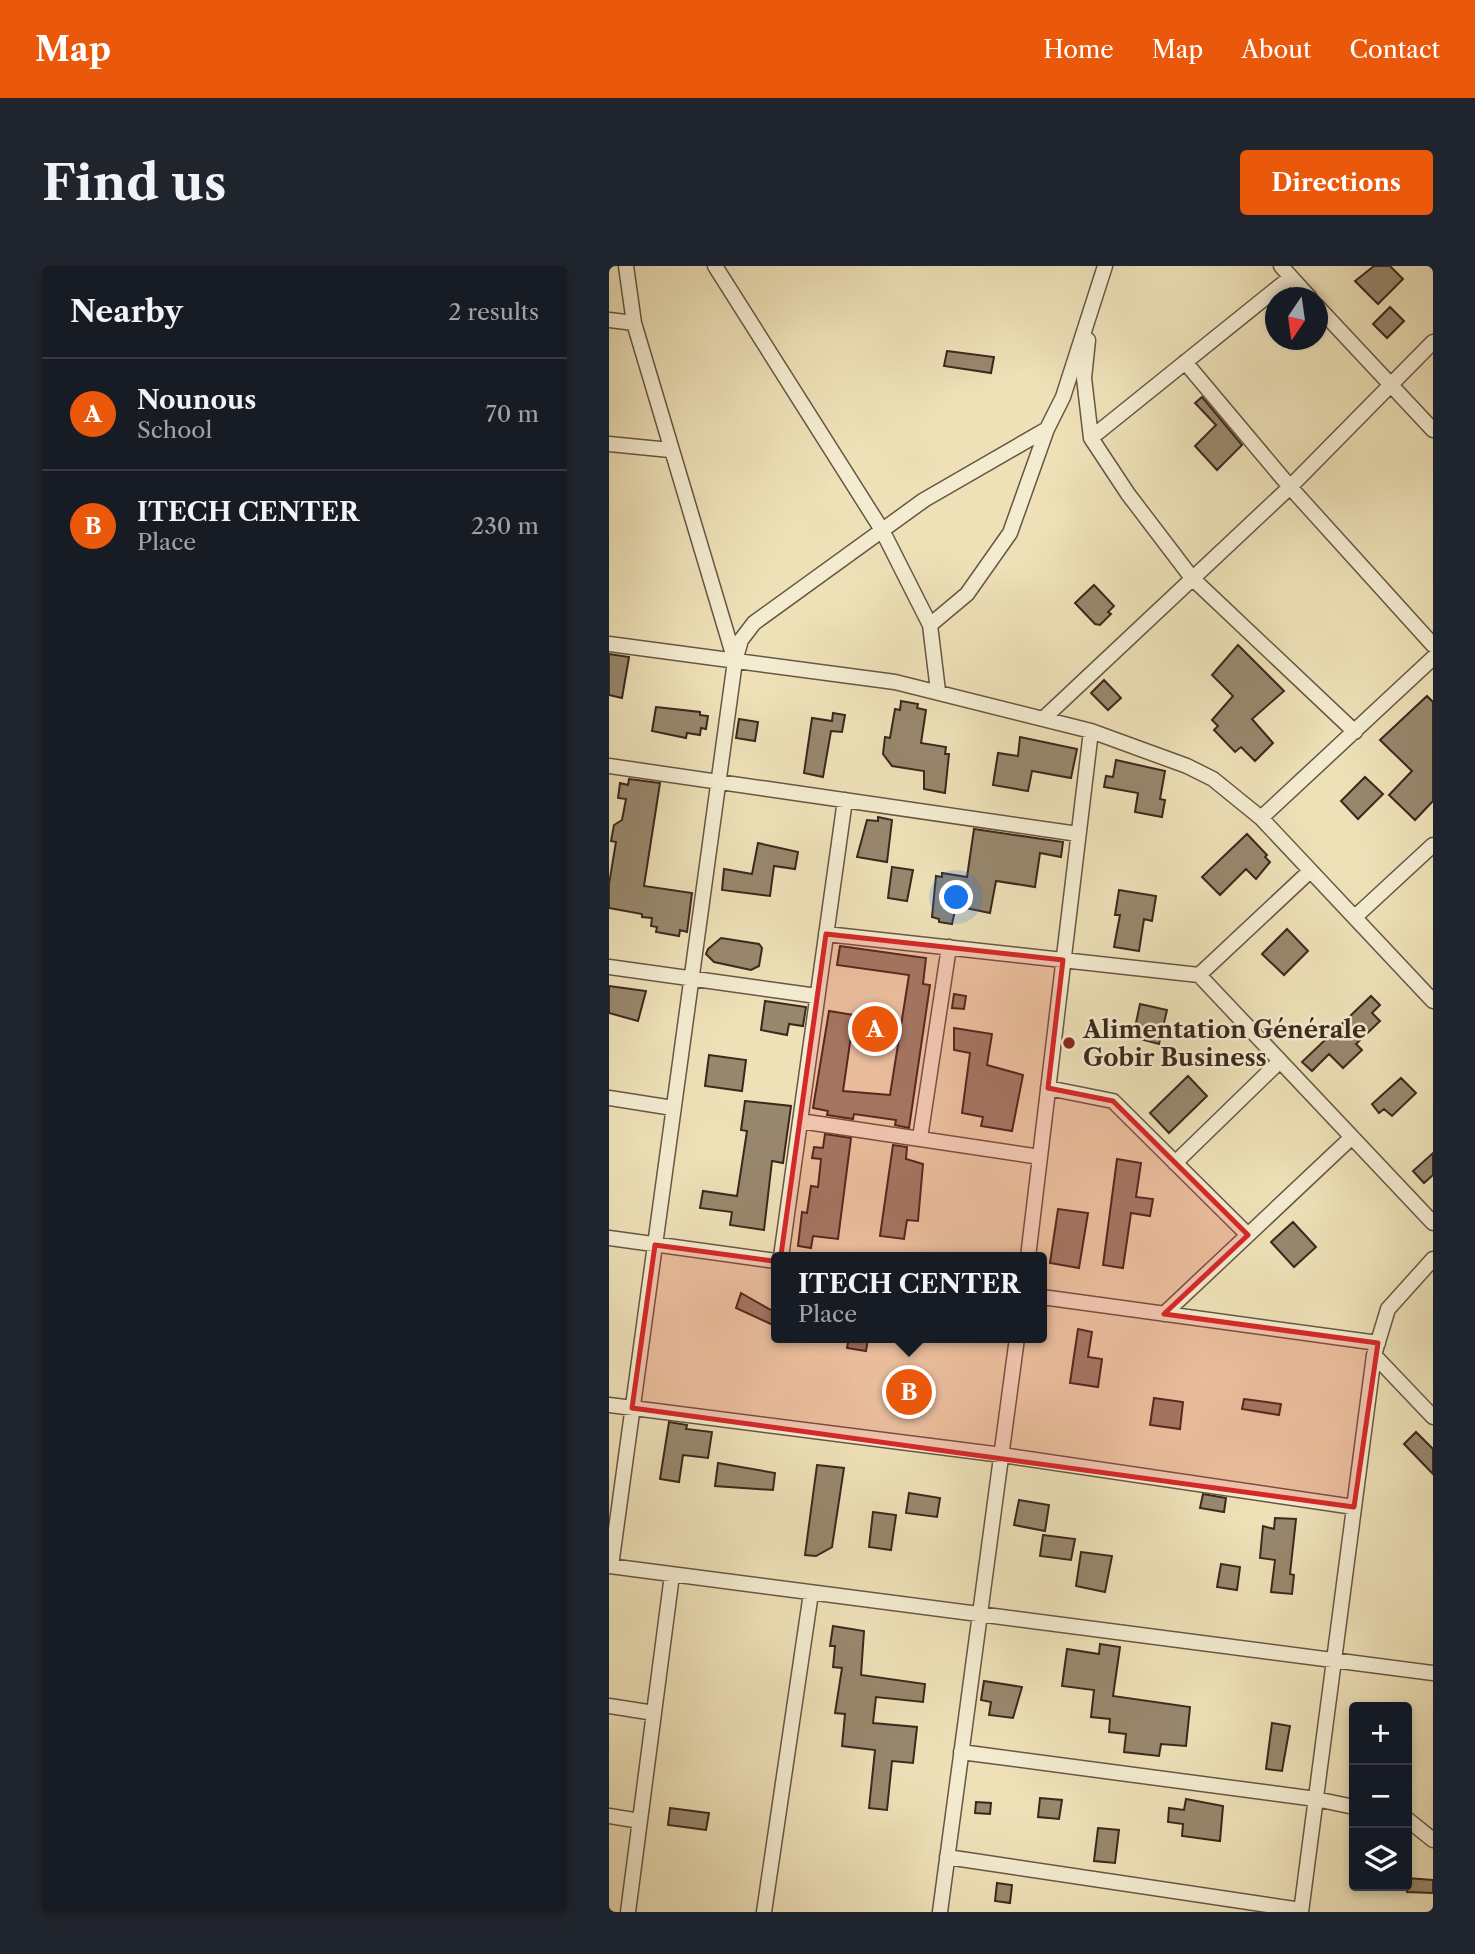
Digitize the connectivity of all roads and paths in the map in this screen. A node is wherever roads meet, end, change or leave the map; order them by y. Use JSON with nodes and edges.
{"nodes":[{"id":1,"x":626,"y":266,"type":"edge"},
{"id":2,"x":715,"y":266,"type":"edge"},
{"id":3,"x":1105,"y":266,"type":"edge"},
{"id":4,"x":1286,"y":271,"type":"edge"},
{"id":5,"x":1300,"y":287,"type":"edge"},
{"id":6,"x":1092,"y":311,"type":"junction"},
{"id":7,"x":1328,"y":317,"type":"edge"},
{"id":8,"x":609,"y":320,"type":"edge"},
{"id":9,"x":634,"y":323,"type":"junction"},
{"id":10,"x":1433,"y":342,"type":"edge"},
{"id":11,"x":1185,"y":362,"type":"junction"},
{"id":12,"x":1390,"y":384,"type":"junction"},
{"id":13,"x":1047,"y":429,"type":"junction"},
{"id":14,"x":1433,"y":430,"type":"edge"},
{"id":15,"x":1091,"y":438,"type":"junction"},
{"id":16,"x":609,"y":444,"type":"edge"},
{"id":17,"x":670,"y":450,"type":"junction"},
{"id":18,"x":1290,"y":487,"type":"junction"},
{"id":19,"x":882,"y":530,"type":"junction"},
{"id":20,"x":1192,"y":578,"type":"junction"},
{"id":21,"x":930,"y":625,"type":"junction"},
{"id":22,"x":609,"y":644,"type":"edge"},
{"id":23,"x":1433,"y":645,"type":"edge"},
{"id":24,"x":1433,"y":657,"type":"edge"},
{"id":25,"x":735,"y":661,"type":"junction"},
{"id":26,"x":938,"y":691,"type":"junction"},
{"id":27,"x":1044,"y":718,"type":"junction"},
{"id":28,"x":1091,"y":731,"type":"junction"},
{"id":29,"x":1355,"y":732,"type":"junction"},
{"id":30,"x":609,"y":766,"type":"edge"},
{"id":31,"x":718,"y":782,"type":"junction"},
{"id":32,"x":845,"y":800,"type":"junction"},
{"id":33,"x":1261,"y":818,"type":"junction"},
{"id":34,"x":1078,"y":834,"type":"junction"},
{"id":35,"x":1433,"y":845,"type":"edge"},
{"id":36,"x":1309,"y":872,"type":"junction"},
{"id":37,"x":1355,"y":917,"type":"junction"},
{"id":38,"x":826,"y":934,"type":"junction"},
{"id":39,"x":949,"y":947,"type":"junction"},
{"id":40,"x":1063,"y":960,"type":"junction"},
{"id":41,"x":609,"y":967,"type":"edge"},
{"id":42,"x":1199,"y":975,"type":"junction"},
{"id":43,"x":691,"y":978,"type":"junction"},
{"id":44,"x":817,"y":996,"type":"junction"},
{"id":45,"x":1433,"y":1001,"type":"edge"},
{"id":46,"x":1280,"y":1061,"type":"junction"},
{"id":47,"x":1048,"y":1088,"type":"junction"},
{"id":48,"x":609,"y":1098,"type":"edge"},
{"id":49,"x":673,"y":1108,"type":"junction"},
{"id":50,"x":800,"y":1121,"type":"junction"},
{"id":51,"x":1352,"y":1137,"type":"junction"},
{"id":52,"x":920,"y":1138,"type":"junction"},
{"id":53,"x":1040,"y":1157,"type":"junction"},
{"id":54,"x":1175,"y":1163,"type":"junction"},
{"id":55,"x":1433,"y":1223,"type":"edge"},
{"id":56,"x":1248,"y":1235,"type":"junction"},
{"id":57,"x":609,"y":1238,"type":"edge"},
{"id":58,"x":655,"y":1245,"type":"junction"},
{"id":59,"x":782,"y":1252,"type":"edge"},
{"id":60,"x":1029,"y":1252,"type":"edge"},
{"id":61,"x":1433,"y":1259,"type":"edge"},
{"id":62,"x":771,"y":1260,"type":"edge"},
{"id":63,"x":1047,"y":1298,"type":"edge"},
{"id":64,"x":1164,"y":1314,"type":"junction"},
{"id":65,"x":1016,"y":1343,"type":"edge"},
{"id":66,"x":1376,"y":1349,"type":"junction"},
{"id":67,"x":609,"y":1405,"type":"edge"},
{"id":68,"x":632,"y":1408,"type":"junction"},
{"id":69,"x":1433,"y":1417,"type":"edge"},
{"id":70,"x":1002,"y":1455,"type":"junction"},
{"id":71,"x":1355,"y":1507,"type":"junction"},
{"id":72,"x":610,"y":1566,"type":"edge"},
{"id":73,"x":672,"y":1575,"type":"junction"},
{"id":74,"x":811,"y":1593,"type":"junction"},
{"id":75,"x":980,"y":1613,"type":"junction"},
{"id":76,"x":1334,"y":1658,"type":"junction"},
{"id":77,"x":1433,"y":1673,"type":"edge"},
{"id":78,"x":609,"y":1706,"type":"edge"},
{"id":79,"x":654,"y":1713,"type":"junction"},
{"id":80,"x":961,"y":1752,"type":"junction"},
{"id":81,"x":1316,"y":1799,"type":"junction"},
{"id":82,"x":1349,"y":1806,"type":"edge"},
{"id":83,"x":609,"y":1816,"type":"edge"},
{"id":84,"x":640,"y":1821,"type":"junction"},
{"id":85,"x":1412,"y":1823,"type":"edge"},
{"id":86,"x":1433,"y":1840,"type":"edge"},
{"id":87,"x":947,"y":1857,"type":"junction"},
{"id":88,"x":1301,"y":1911,"type":"edge"},
{"id":89,"x":628,"y":1912,"type":"edge"},
{"id":90,"x":764,"y":1912,"type":"edge"},
{"id":91,"x":940,"y":1912,"type":"edge"}],
"edges":[{"from":1,"to":9,"type":"street"},
{"from":2,"to":19,"type":"street"},
{"from":3,"to":6,"type":"street"},
{"from":4,"to":5,"type":"street"},
{"from":4,"to":11,"type":"street"},
{"from":6,"to":13,"type":"street"},
{"from":6,"to":15,"type":"street"},
{"from":7,"to":12,"type":"street"},
{"from":8,"to":9,"type":"street"},
{"from":9,"to":17,"type":"street"},
{"from":10,"to":12,"type":"street"},
{"from":11,"to":15,"type":"street"},
{"from":11,"to":18,"type":"street"},
{"from":12,"to":14,"type":"street"},
{"from":12,"to":18,"type":"street"},
{"from":13,"to":19,"type":"street"},
{"from":13,"to":21,"type":"street"},
{"from":15,"to":20,"type":"street"},
{"from":16,"to":17,"type":"street"},
{"from":17,"to":25,"type":"street"},
{"from":18,"to":20,"type":"street"},
{"from":18,"to":23,"type":"street"},
{"from":19,"to":21,"type":"street"},
{"from":19,"to":25,"type":"street"},
{"from":20,"to":27,"type":"street"},
{"from":20,"to":29,"type":"street"},
{"from":21,"to":26,"type":"street"},
{"from":22,"to":25,"type":"street"},
{"from":24,"to":29,"type":"street"},
{"from":25,"to":26,"type":"street"},
{"from":25,"to":31,"type":"street"},
{"from":26,"to":27,"type":"street"},
{"from":27,"to":28,"type":"street"},
{"from":28,"to":33,"type":"street"},
{"from":28,"to":34,"type":"street"},
{"from":29,"to":33,"type":"street"},
{"from":30,"to":31,"type":"street"},
{"from":31,"to":32,"type":"street"},
{"from":31,"to":43,"type":"street"},
{"from":32,"to":34,"type":"street"},
{"from":32,"to":38,"type":"street"},
{"from":33,"to":36,"type":"street"},
{"from":34,"to":40,"type":"street"},
{"from":35,"to":37,"type":"street"},
{"from":36,"to":37,"type":"street"},
{"from":36,"to":42,"type":"street"},
{"from":37,"to":45,"type":"street"},
{"from":38,"to":39,"type":"street"},
{"from":38,"to":44,"type":"street"},
{"from":39,"to":40,"type":"street"},
{"from":39,"to":52,"type":"street"},
{"from":40,"to":42,"type":"street"},
{"from":40,"to":47,"type":"street"},
{"from":41,"to":43,"type":"street"},
{"from":42,"to":46,"type":"street"},
{"from":43,"to":44,"type":"street"},
{"from":43,"to":49,"type":"street"},
{"from":44,"to":50,"type":"street"},
{"from":46,"to":51,"type":"street"},
{"from":46,"to":54,"type":"street"},
{"from":47,"to":53,"type":"street"},
{"from":47,"to":54,"type":"street"},
{"from":48,"to":49,"type":"street"},
{"from":49,"to":58,"type":"street"},
{"from":50,"to":52,"type":"street"},
{"from":50,"to":59,"type":"street"},
{"from":51,"to":55,"type":"street"},
{"from":51,"to":56,"type":"street"},
{"from":52,"to":53,"type":"street"},
{"from":53,"to":60,"type":"street"},
{"from":54,"to":56,"type":"street"},
{"from":56,"to":64,"type":"street"},
{"from":57,"to":58,"type":"street"},
{"from":58,"to":62,"type":"street"},
{"from":58,"to":68,"type":"street"},
{"from":61,"to":66,"type":"street"},
{"from":63,"to":64,"type":"street"},
{"from":64,"to":66,"type":"street"},
{"from":65,"to":70,"type":"street"},
{"from":66,"to":69,"type":"street"},
{"from":66,"to":71,"type":"street"},
{"from":67,"to":68,"type":"street"},
{"from":68,"to":70,"type":"street"},
{"from":68,"to":72,"type":"street"},
{"from":70,"to":71,"type":"street"},
{"from":70,"to":75,"type":"street"},
{"from":71,"to":76,"type":"street"},
{"from":72,"to":73,"type":"street"},
{"from":73,"to":74,"type":"street"},
{"from":73,"to":79,"type":"street"},
{"from":74,"to":75,"type":"street"},
{"from":74,"to":90,"type":"street"},
{"from":75,"to":76,"type":"street"},
{"from":75,"to":80,"type":"street"},
{"from":76,"to":77,"type":"street"},
{"from":76,"to":81,"type":"street"},
{"from":78,"to":79,"type":"street"},
{"from":79,"to":84,"type":"street"},
{"from":80,"to":81,"type":"street"},
{"from":80,"to":87,"type":"street"},
{"from":81,"to":82,"type":"street"},
{"from":81,"to":88,"type":"street"},
{"from":83,"to":84,"type":"street"},
{"from":84,"to":89,"type":"street"},
{"from":85,"to":86,"type":"street"},
{"from":87,"to":88,"type":"street"},
{"from":87,"to":91,"type":"street"}]}
